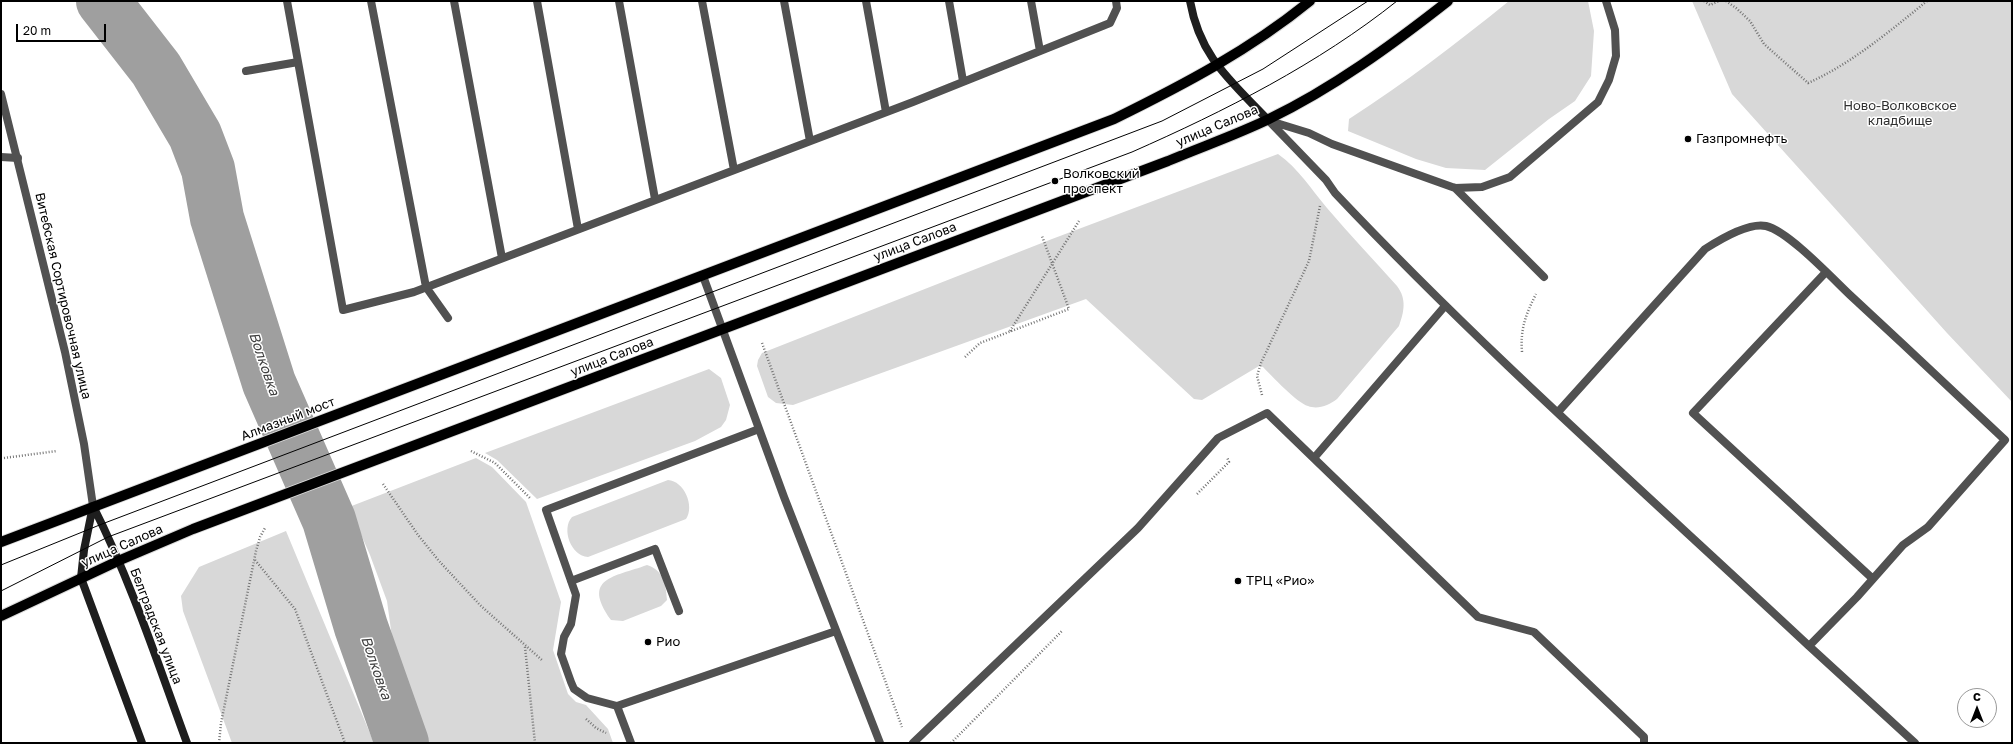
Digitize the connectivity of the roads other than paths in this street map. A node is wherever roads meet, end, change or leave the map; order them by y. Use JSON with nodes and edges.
{"nodes":[{"id":1,"x":287,"y":1,"type":"edge"},
{"id":2,"x":371,"y":1,"type":"edge"},
{"id":3,"x":454,"y":1,"type":"edge"},
{"id":4,"x":537,"y":1,"type":"edge"},
{"id":5,"x":619,"y":1,"type":"edge"},
{"id":6,"x":702,"y":1,"type":"edge"},
{"id":7,"x":784,"y":1,"type":"edge"},
{"id":8,"x":866,"y":1,"type":"edge"},
{"id":9,"x":949,"y":1,"type":"edge"},
{"id":10,"x":1031,"y":1,"type":"edge"},
{"id":11,"x":1116,"y":1,"type":"edge"},
{"id":12,"x":1190,"y":1,"type":"edge"},
{"id":13,"x":1310,"y":1,"type":"edge"},
{"id":14,"x":1448,"y":1,"type":"edge"},
{"id":15,"x":1606,"y":1,"type":"edge"},
{"id":16,"x":1040,"y":51,"type":"junction"},
{"id":17,"x":298,"y":62,"type":"junction"},
{"id":18,"x":1216,"y":66,"type":"junction"},
{"id":19,"x":246,"y":71,"type":"dead end"},
{"id":20,"x":963,"y":81,"type":"junction"},
{"id":21,"x":1,"y":94,"type":"edge"},
{"id":22,"x":886,"y":112,"type":"junction"},
{"id":23,"x":1268,"y":120,"type":"junction"},
{"id":24,"x":810,"y":141,"type":"junction"},
{"id":25,"x":1,"y":157,"type":"edge"},
{"id":26,"x":18,"y":158,"type":"junction"},
{"id":27,"x":734,"y":170,"type":"junction"},
{"id":28,"x":1455,"y":188,"type":"junction"},
{"id":29,"x":654,"y":200,"type":"junction"},
{"id":30,"x":578,"y":229,"type":"junction"},
{"id":31,"x":502,"y":258,"type":"junction"},
{"id":32,"x":1826,"y":272,"type":"junction"},
{"id":33,"x":703,"y":276,"type":"junction"},
{"id":34,"x":1544,"y":277,"type":"road end"},
{"id":35,"x":426,"y":287,"type":"junction"},
{"id":36,"x":1445,"y":306,"type":"junction"},
{"id":37,"x":448,"y":318,"type":"dead end"},
{"id":38,"x":722,"y":329,"type":"junction"},
{"id":39,"x":1558,"y":412,"type":"junction"},
{"id":40,"x":759,"y":429,"type":"junction"},
{"id":41,"x":1314,"y":458,"type":"junction"},
{"id":42,"x":92,"y":506,"type":"junction"},
{"id":43,"x":1,"y":542,"type":"edge"},
{"id":44,"x":118,"y":561,"type":"junction"},
{"id":45,"x":81,"y":578,"type":"junction"},
{"id":46,"x":1873,"y":580,"type":"junction"},
{"id":47,"x":570,"y":581,"type":"junction"},
{"id":48,"x":679,"y":611,"type":"dead end"},
{"id":49,"x":1,"y":616,"type":"edge"},
{"id":50,"x":836,"y":631,"type":"junction"},
{"id":51,"x":1809,"y":646,"type":"junction"},
{"id":52,"x":617,"y":706,"type":"junction"},
{"id":53,"x":142,"y":743,"type":"edge"},
{"id":54,"x":187,"y":743,"type":"edge"},
{"id":55,"x":631,"y":743,"type":"edge"},
{"id":56,"x":880,"y":743,"type":"edge"},
{"id":57,"x":913,"y":743,"type":"edge"},
{"id":58,"x":1644,"y":743,"type":"edge"},
{"id":59,"x":1915,"y":743,"type":"edge"}],
"edges":[{"from":1,"to":17,"type":"street"},
{"from":2,"to":35,"type":"street"},
{"from":3,"to":31,"type":"street"},
{"from":4,"to":30,"type":"street"},
{"from":5,"to":29,"type":"street"},
{"from":6,"to":27,"type":"street"},
{"from":7,"to":24,"type":"street"},
{"from":8,"to":22,"type":"street"},
{"from":9,"to":20,"type":"street"},
{"from":10,"to":16,"type":"street"},
{"from":11,"to":16,"type":"street"},
{"from":12,"to":18,"type":"street"},
{"from":13,"to":18,"type":"main road"},
{"from":14,"to":23,"type":"main road","name":"улица Салова"},
{"from":15,"to":28,"type":"street"},
{"from":16,"to":20,"type":"street"},
{"from":17,"to":19,"type":"street"},
{"from":17,"to":35,"type":"street"},
{"from":18,"to":23,"type":"street"},
{"from":18,"to":33,"type":"main road"},
{"from":20,"to":22,"type":"street"},
{"from":21,"to":26,"type":"street","name":"Витебская Сортировочная улица"},
{"from":22,"to":24,"type":"street"},
{"from":23,"to":28,"type":"street"},
{"from":23,"to":36,"type":"street"},
{"from":23,"to":38,"type":"main road","name":"улица Салова"},
{"from":24,"to":27,"type":"street"},
{"from":25,"to":26,"type":"street"},
{"from":26,"to":42,"type":"street","name":"Витебская Сортировочная улица"},
{"from":27,"to":29,"type":"street"},
{"from":28,"to":34,"type":"street"},
{"from":29,"to":30,"type":"street"},
{"from":30,"to":31,"type":"street"},
{"from":31,"to":35,"type":"street"},
{"from":32,"to":39,"type":"street"},
{"from":32,"to":46,"type":"street"},
{"from":32,"to":46,"type":"street"},
{"from":33,"to":38,"type":"street"},
{"from":33,"to":42,"type":"main road","name":"Алмазный мост"},
{"from":35,"to":37,"type":"street"},
{"from":36,"to":39,"type":"street"},
{"from":36,"to":41,"type":"street"},
{"from":38,"to":40,"type":"street"},
{"from":38,"to":44,"type":"main road","name":"улица Салова"},
{"from":39,"to":51,"type":"street"},
{"from":40,"to":47,"type":"street"},
{"from":40,"to":50,"type":"street"},
{"from":41,"to":57,"type":"street"},
{"from":41,"to":58,"type":"street"},
{"from":42,"to":43,"type":"main road"},
{"from":42,"to":44,"type":"street","name":"Белградская улица"},
{"from":42,"to":45,"type":"street"},
{"from":44,"to":45,"type":"main road","name":"улица Салова"},
{"from":44,"to":54,"type":"street","name":"Белградская улица"},
{"from":45,"to":49,"type":"main road","name":"улица Салова"},
{"from":45,"to":53,"type":"street"},
{"from":46,"to":51,"type":"street"},
{"from":47,"to":48,"type":"street"},
{"from":47,"to":52,"type":"street"},
{"from":50,"to":52,"type":"street"},
{"from":50,"to":56,"type":"street"},
{"from":51,"to":59,"type":"street"},
{"from":52,"to":55,"type":"street"}]}
